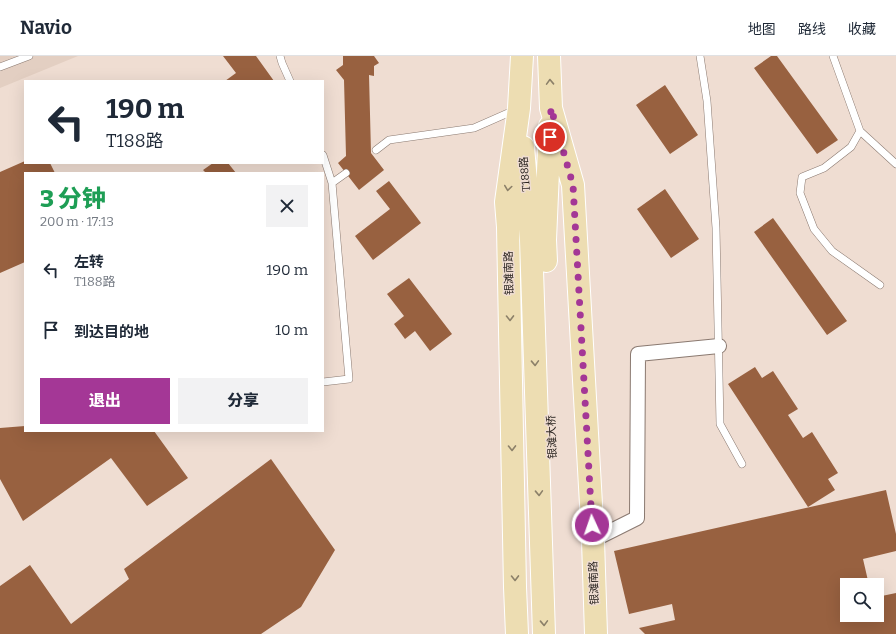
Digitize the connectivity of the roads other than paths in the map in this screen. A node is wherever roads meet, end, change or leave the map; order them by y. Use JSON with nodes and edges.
{"nodes":[{"id":1,"x":29,"y":56,"type":"edge"},
{"id":2,"x":280,"y":56,"type":"edge"},
{"id":3,"x":522,"y":56,"type":"edge"},
{"id":4,"x":549,"y":56,"type":"edge"},
{"id":5,"x":700,"y":56,"type":"edge"},
{"id":6,"x":833,"y":56,"type":"edge"},
{"id":7,"x":0,"y":67,"type":"edge"},
{"id":8,"x":290,"y":80,"type":"edge"},
{"id":9,"x":519,"y":108,"type":"junction"},
{"id":10,"x":551,"y":108,"type":"junction"},
{"id":11,"x":860,"y":132,"type":"junction"},
{"id":12,"x":376,"y":150,"type":"dead end"},
{"id":13,"x":324,"y":158,"type":"edge"},
{"id":14,"x":896,"y":164,"type":"edge"},
{"id":15,"x":346,"y":173,"type":"dead end"},
{"id":16,"x":332,"y":183,"type":"junction"},
{"id":17,"x":538,"y":240,"type":"junction"},
{"id":18,"x":880,"y":285,"type":"dead end"},
{"id":19,"x":719,"y":346,"type":"junction"},
{"id":20,"x":324,"y":382,"type":"edge"},
{"id":21,"x":742,"y":464,"type":"dead end"},
{"id":22,"x":593,"y":540,"type":"junction"},
{"id":23,"x":517,"y":634,"type":"edge"},
{"id":24,"x":544,"y":634,"type":"edge"},
{"id":25,"x":558,"y":634,"type":"edge"},
{"id":26,"x":596,"y":634,"type":"edge"}],
"edges":[{"from":1,"to":7,"type":"lane"},
{"from":2,"to":8,"type":"lane"},
{"from":3,"to":9,"type":"main road","name":"银滩南路"},
{"from":10,"to":4,"type":"main road","name":"银滩南路","one_way":true},
{"from":5,"to":19,"type":"lane"},
{"from":6,"to":11,"type":"lane"},
{"from":9,"to":12,"type":"lane"},
{"from":9,"to":17,"type":"main road","name":"T188路"},
{"from":9,"to":23,"type":"main road","name":"银滩南路","one_way":true},
{"from":10,"to":17,"type":"main road","name":"T188路"},
{"from":10,"to":22,"type":"main road","name":"银滩南路"},
{"from":11,"to":14,"type":"lane"},
{"from":11,"to":18,"type":"lane"},
{"from":13,"to":16,"type":"lane"},
{"from":15,"to":16,"type":"lane"},
{"from":16,"to":20,"type":"lane"},
{"from":17,"to":24,"type":"main road","name":"银滩大桥","one_way":true},
{"from":17,"to":25,"type":"main road","name":"银滩大桥"},
{"from":19,"to":21,"type":"lane"},
{"from":19,"to":22,"type":"street"},
{"from":22,"to":26,"type":"main road","name":"银滩南路"}]}
